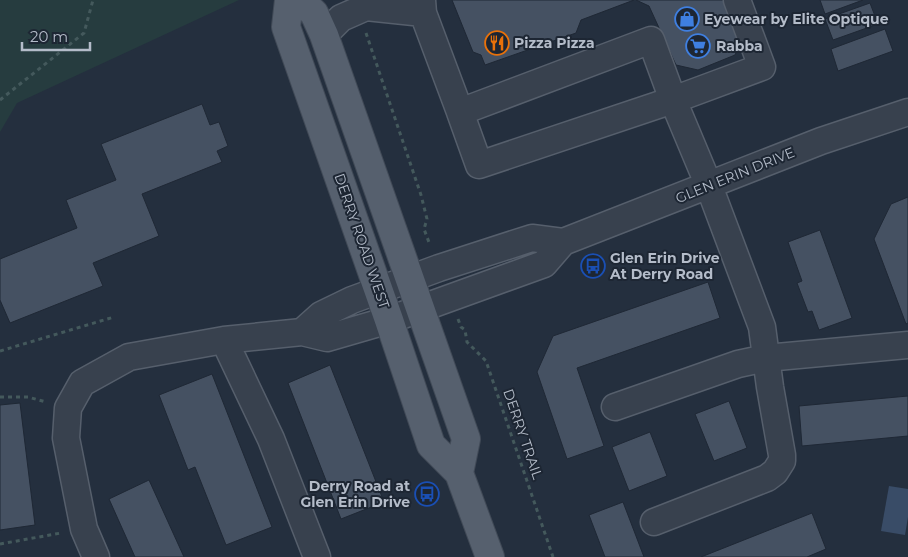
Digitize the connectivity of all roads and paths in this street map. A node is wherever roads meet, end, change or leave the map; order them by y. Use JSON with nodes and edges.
{"nodes":[{"id":1,"x":94,"y":0,"type":"edge"},
{"id":2,"x":289,"y":0,"type":"edge"},
{"id":3,"x":299,"y":0,"type":"edge"},
{"id":4,"x":737,"y":0,"type":"edge"},
{"id":5,"x":422,"y":6,"type":"edge"},
{"id":6,"x":364,"y":29,"type":"dead end"},
{"id":7,"x":324,"y":35,"type":"junction"},
{"id":8,"x":0,"y":100,"type":"edge"},
{"id":9,"x":673,"y":100,"type":"junction"},
{"id":10,"x":460,"y":112,"type":"junction"},
{"id":11,"x":908,"y":112,"type":"edge"},
{"id":12,"x":709,"y":186,"type":"junction"},
{"id":13,"x":424,"y":229,"type":"dead end"},
{"id":14,"x":563,"y":242,"type":"junction"},
{"id":15,"x":411,"y":279,"type":"junction"},
{"id":16,"x":379,"y":291,"type":"junction"},
{"id":17,"x":421,"y":309,"type":"junction"},
{"id":18,"x":114,"y":317,"type":"dead end"},
{"id":19,"x":389,"y":320,"type":"junction"},
{"id":20,"x":460,"y":327,"type":"dead end"},
{"id":21,"x":302,"y":332,"type":"junction"},
{"id":22,"x":224,"y":340,"type":"junction"},
{"id":23,"x":908,"y":345,"type":"edge"},
{"id":24,"x":0,"y":351,"type":"edge"},
{"id":25,"x":766,"y":358,"type":"junction"},
{"id":26,"x":0,"y":397,"type":"edge"},
{"id":27,"x":615,"y":407,"type":"dead end"},
{"id":28,"x":68,"y":408,"type":"junction"},
{"id":29,"x":459,"y":472,"type":"junction"},
{"id":30,"x":654,"y":522,"type":"dead end"},
{"id":31,"x":84,"y":529,"type":"junction"},
{"id":32,"x":0,"y":544,"type":"edge"},
{"id":33,"x":96,"y":557,"type":"edge"},
{"id":34,"x":317,"y":557,"type":"edge"},
{"id":35,"x":490,"y":557,"type":"edge"},
{"id":36,"x":553,"y":557,"type":"edge"}],
"edges":[{"from":1,"to":8,"type":"path"},
{"from":2,"to":16,"type":"main road","name":"DERRY ROAD WEST"},
{"from":3,"to":7,"type":"main road"},
{"from":4,"to":9,"type":"street"},
{"from":5,"to":7,"type":"street"},
{"from":5,"to":10,"type":"street"},
{"from":6,"to":13,"type":"path"},
{"from":7,"to":15,"type":"main road"},
{"from":9,"to":10,"type":"street"},
{"from":9,"to":10,"type":"street"},
{"from":9,"to":12,"type":"street"},
{"from":11,"to":12,"type":"street","name":"GLEN ERIN DRIVE"},
{"from":12,"to":14,"type":"street","name":"GLEN ERIN DRIVE"},
{"from":12,"to":25,"type":"street"},
{"from":14,"to":15,"type":"street","name":"GLEN ERIN DRIVE"},
{"from":14,"to":17,"type":"street","name":"GLEN ERIN DRIVE"},
{"from":15,"to":16,"type":"street","name":"GLEN ERIN DRIVE"},
{"from":15,"to":17,"type":"main road"},
{"from":16,"to":19,"type":"main road","name":"DERRY ROAD WEST"},
{"from":16,"to":21,"type":"street","name":"GLEN ERIN DRIVE"},
{"from":17,"to":19,"type":"street","name":"GLEN ERIN DRIVE"},
{"from":17,"to":29,"type":"main road"},
{"from":18,"to":24,"type":"path"},
{"from":19,"to":21,"type":"street","name":"GLEN ERIN DRIVE"},
{"from":19,"to":29,"type":"main road","name":"DERRY ROAD WEST"},
{"from":20,"to":36,"type":"path","name":"DERRY TRAIL"},
{"from":21,"to":22,"type":"street","name":"GLEN ERIN DRIVE"},
{"from":22,"to":28,"type":"street","name":"GLEN ERIN DRIVE"},
{"from":22,"to":34,"type":"street"},
{"from":23,"to":25,"type":"street"},
{"from":25,"to":27,"type":"street"},
{"from":25,"to":30,"type":"street"},
{"from":26,"to":28,"type":"path"},
{"from":28,"to":31,"type":"street"},
{"from":29,"to":35,"type":"main road","name":"DERRY ROAD WEST"},
{"from":31,"to":32,"type":"path"},
{"from":31,"to":33,"type":"street"}]}
